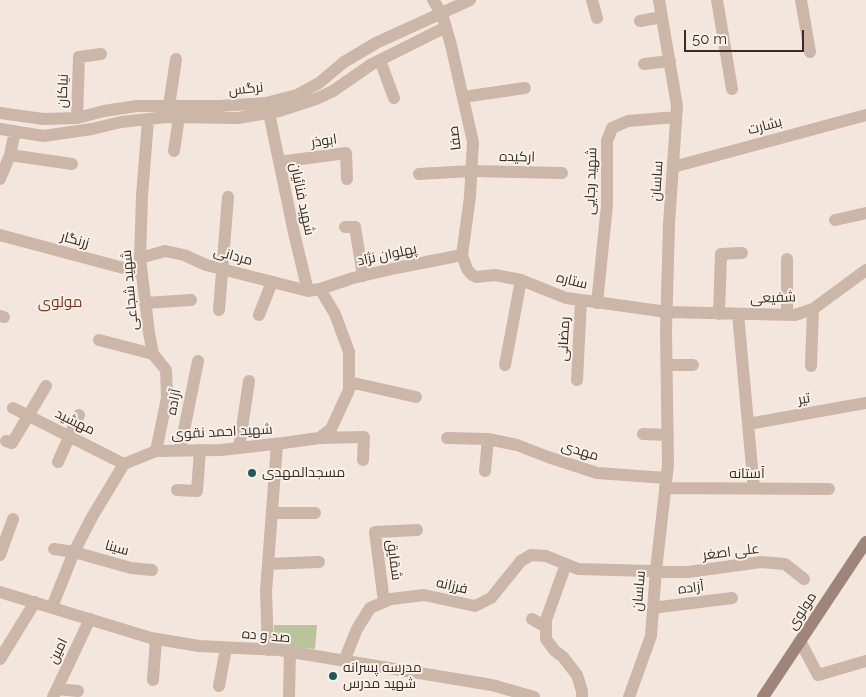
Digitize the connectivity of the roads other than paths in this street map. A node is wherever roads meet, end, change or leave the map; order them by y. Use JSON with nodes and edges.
{"nodes":[{"id":1,"x":433,"y":0,"type":"edge"},
{"id":2,"x":592,"y":0,"type":"edge"},
{"id":3,"x":659,"y":0,"type":"edge"},
{"id":4,"x":717,"y":0,"type":"edge"},
{"id":5,"x":801,"y":0,"type":"edge"},
{"id":6,"x":468,"y":1,"type":"edge"},
{"id":7,"x":442,"y":14,"type":"junction"},
{"id":8,"x":597,"y":18,"type":"dead end"},
{"id":9,"x":662,"y":18,"type":"junction"},
{"id":10,"x":640,"y":21,"type":"dead end"},
{"id":11,"x":446,"y":27,"type":"junction"},
{"id":12,"x":810,"y":52,"type":"dead end"},
{"id":13,"x":101,"y":54,"type":"dead end"},
{"id":14,"x":176,"y":60,"type":"dead end"},
{"id":15,"x":380,"y":60,"type":"junction"},
{"id":16,"x":670,"y":61,"type":"junction"},
{"id":17,"x":644,"y":64,"type":"dead end"},
{"id":18,"x":525,"y":88,"type":"dead end"},
{"id":19,"x":732,"y":89,"type":"dead end"},
{"id":20,"x":463,"y":96,"type":"junction"},
{"id":21,"x":394,"y":98,"type":"dead end"},
{"id":22,"x":169,"y":106,"type":"junction"},
{"id":23,"x":0,"y":113,"type":"edge"},
{"id":24,"x":269,"y":113,"type":"junction"},
{"id":25,"x":866,"y":114,"type":"edge"},
{"id":26,"x":179,"y":117,"type":"junction"},
{"id":27,"x":676,"y":117,"type":"junction"},
{"id":28,"x":77,"y":118,"type":"junction"},
{"id":29,"x":148,"y":120,"type":"junction"},
{"id":30,"x":0,"y":129,"type":"edge"},
{"id":31,"x":15,"y":131,"type":"junction"},
{"id":32,"x":174,"y":151,"type":"dead end"},
{"id":33,"x":10,"y":155,"type":"junction"},
{"id":34,"x":279,"y":162,"type":"junction"},
{"id":35,"x":72,"y":164,"type":"dead end"},
{"id":36,"x":673,"y":167,"type":"junction"},
{"id":37,"x":471,"y":171,"type":"junction"},
{"id":38,"x":562,"y":173,"type":"dead end"},
{"id":39,"x":419,"y":174,"type":"dead end"},
{"id":40,"x":0,"y":178,"type":"edge"},
{"id":41,"x":347,"y":179,"type":"dead end"},
{"id":42,"x":228,"y":198,"type":"dead end"},
{"id":43,"x":866,"y":213,"type":"edge"},
{"id":44,"x":835,"y":220,"type":"dead end"},
{"id":45,"x":345,"y":227,"type":"dead end"},
{"id":46,"x":0,"y":235,"type":"edge"},
{"id":47,"x":742,"y":253,"type":"dead end"},
{"id":48,"x":462,"y":255,"type":"junction"},
{"id":49,"x":140,"y":258,"type":"junction"},
{"id":50,"x":787,"y":259,"type":"dead end"},
{"id":51,"x":223,"y":269,"type":"junction"},
{"id":52,"x":866,"y":270,"type":"edge"},
{"id":53,"x":142,"y":273,"type":"junction"},
{"id":54,"x":363,"y":276,"type":"junction"},
{"id":55,"x":521,"y":280,"type":"junction"},
{"id":56,"x":272,"y":282,"type":"junction"},
{"id":57,"x":314,"y":290,"type":"junction"},
{"id":58,"x":191,"y":300,"type":"dead end"},
{"id":59,"x":581,"y":300,"type":"junction"},
{"id":60,"x":145,"y":302,"type":"junction"},
{"id":61,"x":597,"y":302,"type":"junction"},
{"id":62,"x":220,"y":310,"type":"dead end"},
{"id":63,"x":813,"y":310,"type":"junction"},
{"id":64,"x":667,"y":312,"type":"junction"},
{"id":65,"x":719,"y":314,"type":"junction"},
{"id":66,"x":738,"y":314,"type":"junction"},
{"id":67,"x":259,"y":315,"type":"dead end"},
{"id":68,"x":787,"y":315,"type":"junction"},
{"id":69,"x":99,"y":340,"type":"dead end"},
{"id":70,"x":153,"y":354,"type":"junction"},
{"id":71,"x":198,"y":361,"type":"dead end"},
{"id":72,"x":693,"y":364,"type":"dead end"},
{"id":73,"x":505,"y":365,"type":"dead end"},
{"id":74,"x":667,"y":365,"type":"junction"},
{"id":75,"x":812,"y":366,"type":"dead end"},
{"id":76,"x":577,"y":380,"type":"dead end"},
{"id":77,"x":249,"y":381,"type":"dead end"},
{"id":78,"x":349,"y":382,"type":"junction"},
{"id":79,"x":46,"y":386,"type":"dead end"},
{"id":80,"x":416,"y":397,"type":"dead end"},
{"id":81,"x":866,"y":403,"type":"edge"},
{"id":82,"x":13,"y":408,"type":"dead end"},
{"id":83,"x":79,"y":415,"type":"dead end"},
{"id":84,"x":29,"y":416,"type":"junction"},
{"id":85,"x":748,"y":424,"type":"junction"},
{"id":86,"x":642,"y":434,"type":"dead end"},
{"id":87,"x":668,"y":435,"type":"junction"},
{"id":88,"x":70,"y":436,"type":"junction"},
{"id":89,"x":319,"y":438,"type":"junction"},
{"id":90,"x":447,"y":438,"type":"dead end"},
{"id":91,"x":488,"y":440,"type":"junction"},
{"id":92,"x":6,"y":441,"type":"dead end"},
{"id":93,"x":276,"y":444,"type":"junction"},
{"id":94,"x":239,"y":448,"type":"junction"},
{"id":95,"x":180,"y":450,"type":"junction"},
{"id":96,"x":200,"y":450,"type":"junction"},
{"id":97,"x":156,"y":451,"type":"junction"},
{"id":98,"x":364,"y":460,"type":"dead end"},
{"id":99,"x":58,"y":462,"type":"dead end"},
{"id":100,"x":124,"y":464,"type":"junction"},
{"id":101,"x":485,"y":471,"type":"dead end"},
{"id":102,"x":666,"y":483,"type":"junction"},
{"id":103,"x":754,"y":489,"type":"junction"},
{"id":104,"x":829,"y":489,"type":"dead end"},
{"id":105,"x":177,"y":490,"type":"dead end"},
{"id":106,"x":272,"y":513,"type":"junction"},
{"id":107,"x":315,"y":513,"type":"dead end"},
{"id":108,"x":14,"y":519,"type":"dead end"},
{"id":109,"x":417,"y":530,"type":"dead end"},
{"id":110,"x":866,"y":542,"type":"edge"},
{"id":111,"x":54,"y":549,"type":"dead end"},
{"id":112,"x":74,"y":552,"type":"junction"},
{"id":113,"x":0,"y":555,"type":"edge"},
{"id":114,"x":319,"y":562,"type":"dead end"},
{"id":115,"x":268,"y":564,"type":"junction"},
{"id":116,"x":566,"y":564,"type":"junction"},
{"id":117,"x":152,"y":570,"type":"dead end"},
{"id":118,"x":656,"y":570,"type":"junction"},
{"id":119,"x":804,"y":579,"type":"dead end"},
{"id":120,"x":0,"y":592,"type":"edge"},
{"id":121,"x":732,"y":598,"type":"dead end"},
{"id":122,"x":35,"y":602,"type":"junction"},
{"id":123,"x":384,"y":602,"type":"junction"},
{"id":124,"x":52,"y":607,"type":"junction"},
{"id":125,"x":652,"y":608,"type":"junction"},
{"id":126,"x":90,"y":619,"type":"junction"},
{"id":127,"x":532,"y":619,"type":"dead end"},
{"id":128,"x":546,"y":627,"type":"junction"},
{"id":129,"x":156,"y":639,"type":"junction"},
{"id":130,"x":800,"y":641,"type":"junction"},
{"id":131,"x":226,"y":648,"type":"junction"},
{"id":132,"x":268,"y":650,"type":"junction"},
{"id":133,"x":290,"y":652,"type":"junction"},
{"id":134,"x":0,"y":659,"type":"edge"},
{"id":135,"x":344,"y":660,"type":"junction"},
{"id":136,"x":866,"y":661,"type":"edge"},
{"id":137,"x":153,"y":680,"type":"dead end"},
{"id":138,"x":219,"y":686,"type":"dead end"},
{"id":139,"x":78,"y":691,"type":"dead end"},
{"id":140,"x":55,"y":693,"type":"edge"},
{"id":141,"x":290,"y":697,"type":"edge"},
{"id":142,"x":534,"y":697,"type":"edge"},
{"id":143,"x":582,"y":697,"type":"edge"},
{"id":144,"x":629,"y":697,"type":"edge"},
{"id":145,"x":763,"y":697,"type":"edge"}],
"edges":[{"from":1,"to":7,"type":"street","name":"صفا"},
{"from":2,"to":8,"type":"street"},
{"from":3,"to":9,"type":"street","name":"ساسان"},
{"from":4,"to":19,"type":"street"},
{"from":5,"to":12,"type":"street"},
{"from":6,"to":7,"type":"street","name":"نرگس"},
{"from":7,"to":11,"type":"street","name":"صفا"},
{"from":7,"to":22,"type":"street","name":"نرگس"},
{"from":9,"to":10,"type":"street"},
{"from":9,"to":16,"type":"street","name":"ساسان"},
{"from":11,"to":15,"type":"street","name":"نرگس"},
{"from":11,"to":20,"type":"street","name":"صفا"},
{"from":13,"to":28,"type":"street","name":"نیاکان"},
{"from":14,"to":22,"type":"street"},
{"from":15,"to":21,"type":"street"},
{"from":15,"to":24,"type":"street","name":"نرگس"},
{"from":16,"to":17,"type":"street"},
{"from":16,"to":27,"type":"street","name":"ساسان"},
{"from":18,"to":20,"type":"street"},
{"from":20,"to":37,"type":"street","name":"صفا"},
{"from":22,"to":28,"type":"street","name":"نرگس"},
{"from":23,"to":28,"type":"street","name":"نرگس"},
{"from":24,"to":26,"type":"street","name":"نرگس"},
{"from":24,"to":34,"type":"street","name":"شهید فنائیان"},
{"from":25,"to":36,"type":"street","name":"بشارت"},
{"from":26,"to":29,"type":"street","name":"نرگس"},
{"from":26,"to":32,"type":"street"},
{"from":27,"to":36,"type":"street","name":"ساسان"},
{"from":27,"to":61,"type":"street","name":"شهید رجایی"},
{"from":29,"to":31,"type":"street","name":"نرگس"},
{"from":29,"to":49,"type":"street","name":"شهید شجاعی"},
{"from":30,"to":31,"type":"street","name":"نرگس"},
{"from":31,"to":33,"type":"street"},
{"from":33,"to":35,"type":"street"},
{"from":33,"to":40,"type":"street"},
{"from":34,"to":41,"type":"street","name":"ابوذر"},
{"from":34,"to":57,"type":"street","name":"شهید فنائیان"},
{"from":36,"to":64,"type":"street","name":"ساسان"},
{"from":37,"to":38,"type":"street","name":"ارکیده"},
{"from":37,"to":39,"type":"street","name":"ارکیده"},
{"from":37,"to":48,"type":"street","name":"صفا"},
{"from":42,"to":51,"type":"street"},
{"from":43,"to":44,"type":"street"},
{"from":45,"to":54,"type":"street"},
{"from":46,"to":53,"type":"street","name":"زرنگار"},
{"from":47,"to":65,"type":"street"},
{"from":48,"to":54,"type":"street","name":"پهلوان نژاد"},
{"from":48,"to":55,"type":"street","name":"ستاره"},
{"from":49,"to":51,"type":"street","name":"مردانی"},
{"from":49,"to":53,"type":"street","name":"شهید شجاعی"},
{"from":50,"to":68,"type":"street"},
{"from":51,"to":56,"type":"street","name":"مردانی"},
{"from":51,"to":62,"type":"street"},
{"from":52,"to":63,"type":"street","name":"شفیعی"},
{"from":53,"to":60,"type":"street","name":"شهید شجاعی"},
{"from":54,"to":57,"type":"street","name":"پهلوان نژاد"},
{"from":55,"to":59,"type":"street","name":"ستاره"},
{"from":55,"to":73,"type":"street"},
{"from":56,"to":57,"type":"street","name":"مردانی"},
{"from":56,"to":67,"type":"street"},
{"from":57,"to":78,"type":"street"},
{"from":58,"to":60,"type":"street"},
{"from":59,"to":61,"type":"street","name":"ستاره"},
{"from":59,"to":76,"type":"street","name":"رمضانی"},
{"from":60,"to":70,"type":"street","name":"شهید شجاعی"},
{"from":61,"to":64,"type":"street","name":"ستاره"},
{"from":63,"to":68,"type":"street","name":"شفیعی"},
{"from":63,"to":75,"type":"street"},
{"from":64,"to":65,"type":"street","name":"شفیعی"},
{"from":64,"to":74,"type":"street","name":"ساسان"},
{"from":65,"to":66,"type":"street","name":"شفیعی"},
{"from":66,"to":68,"type":"street","name":"شفیعی"},
{"from":66,"to":85,"type":"street"},
{"from":69,"to":70,"type":"street"},
{"from":70,"to":97,"type":"street","name":"شهید شجاعی"},
{"from":71,"to":95,"type":"street","name":"آزاده"},
{"from":72,"to":74,"type":"street"},
{"from":74,"to":87,"type":"street","name":"ساسان"},
{"from":77,"to":94,"type":"street"},
{"from":78,"to":80,"type":"street"},
{"from":78,"to":89,"type":"street"},
{"from":79,"to":84,"type":"street"},
{"from":81,"to":85,"type":"street","name":"تیر"},
{"from":82,"to":84,"type":"street","name":"مهشید"},
{"from":83,"to":88,"type":"street"},
{"from":84,"to":88,"type":"street","name":"مهشید"},
{"from":84,"to":92,"type":"street"},
{"from":85,"to":103,"type":"street"},
{"from":86,"to":87,"type":"street"},
{"from":87,"to":102,"type":"street","name":"ساسان"},
{"from":88,"to":99,"type":"street"},
{"from":88,"to":100,"type":"street","name":"مهشید"},
{"from":89,"to":93,"type":"street","name":"شهید احمد نقوی"},
{"from":89,"to":98,"type":"street","name":"شهید احمد نقوی"},
{"from":90,"to":91,"type":"street","name":"مهدی"},
{"from":91,"to":101,"type":"street"},
{"from":91,"to":102,"type":"street","name":"مهدی"},
{"from":93,"to":94,"type":"street","name":"شهید احمد نقوی"},
{"from":93,"to":106,"type":"street"},
{"from":94,"to":96,"type":"street","name":"شهید احمد نقوی"},
{"from":95,"to":96,"type":"street","name":"شهید احمد نقوی"},
{"from":95,"to":97,"type":"street","name":"شهید احمد نقوی"},
{"from":96,"to":105,"type":"street"},
{"from":97,"to":100,"type":"street","name":"شهید احمد نقوی"},
{"from":100,"to":112,"type":"street"},
{"from":102,"to":103,"type":"street","name":"آستانه"},
{"from":102,"to":118,"type":"street","name":"ساسان"},
{"from":103,"to":104,"type":"street","name":"آستانه"},
{"from":106,"to":107,"type":"street"},
{"from":106,"to":115,"type":"street"},
{"from":108,"to":113,"type":"street"},
{"from":109,"to":123,"type":"street","name":"شقایق"},
{"from":110,"to":130,"type":"main road","name":"مولوی"},
{"from":111,"to":112,"type":"street","name":"سینا"},
{"from":112,"to":117,"type":"street","name":"سینا"},
{"from":112,"to":124,"type":"street"},
{"from":114,"to":115,"type":"street"},
{"from":115,"to":132,"type":"street"},
{"from":116,"to":118,"type":"street","name":"فرزانه"},
{"from":116,"to":123,"type":"street","name":"فرزانه"},
{"from":116,"to":128,"type":"street"},
{"from":118,"to":119,"type":"street","name":"علی اصغر"},
{"from":118,"to":125,"type":"street","name":"ساسان"},
{"from":120,"to":122,"type":"street","name":"صد و ده"},
{"from":121,"to":125,"type":"street","name":"آزاده"},
{"from":122,"to":124,"type":"street","name":"صد و ده"},
{"from":122,"to":134,"type":"street"},
{"from":123,"to":135,"type":"street","name":"فرزانه"},
{"from":124,"to":126,"type":"street","name":"صد و ده"},
{"from":125,"to":144,"type":"street","name":"ساسان"},
{"from":126,"to":129,"type":"street","name":"صد و ده"},
{"from":126,"to":140,"type":"street","name":"امین"},
{"from":127,"to":128,"type":"street"},
{"from":128,"to":143,"type":"street"},
{"from":129,"to":131,"type":"street","name":"صد و ده"},
{"from":129,"to":137,"type":"street"},
{"from":130,"to":136,"type":"street"},
{"from":130,"to":145,"type":"main road","name":"مولوی"},
{"from":131,"to":132,"type":"street","name":"صد و ده"},
{"from":131,"to":138,"type":"street"},
{"from":132,"to":133,"type":"street","name":"صد و ده"},
{"from":133,"to":135,"type":"street","name":"صد و ده"},
{"from":133,"to":141,"type":"street"},
{"from":135,"to":142,"type":"street","name":"صد و ده"},
{"from":139,"to":140,"type":"street"}]}
